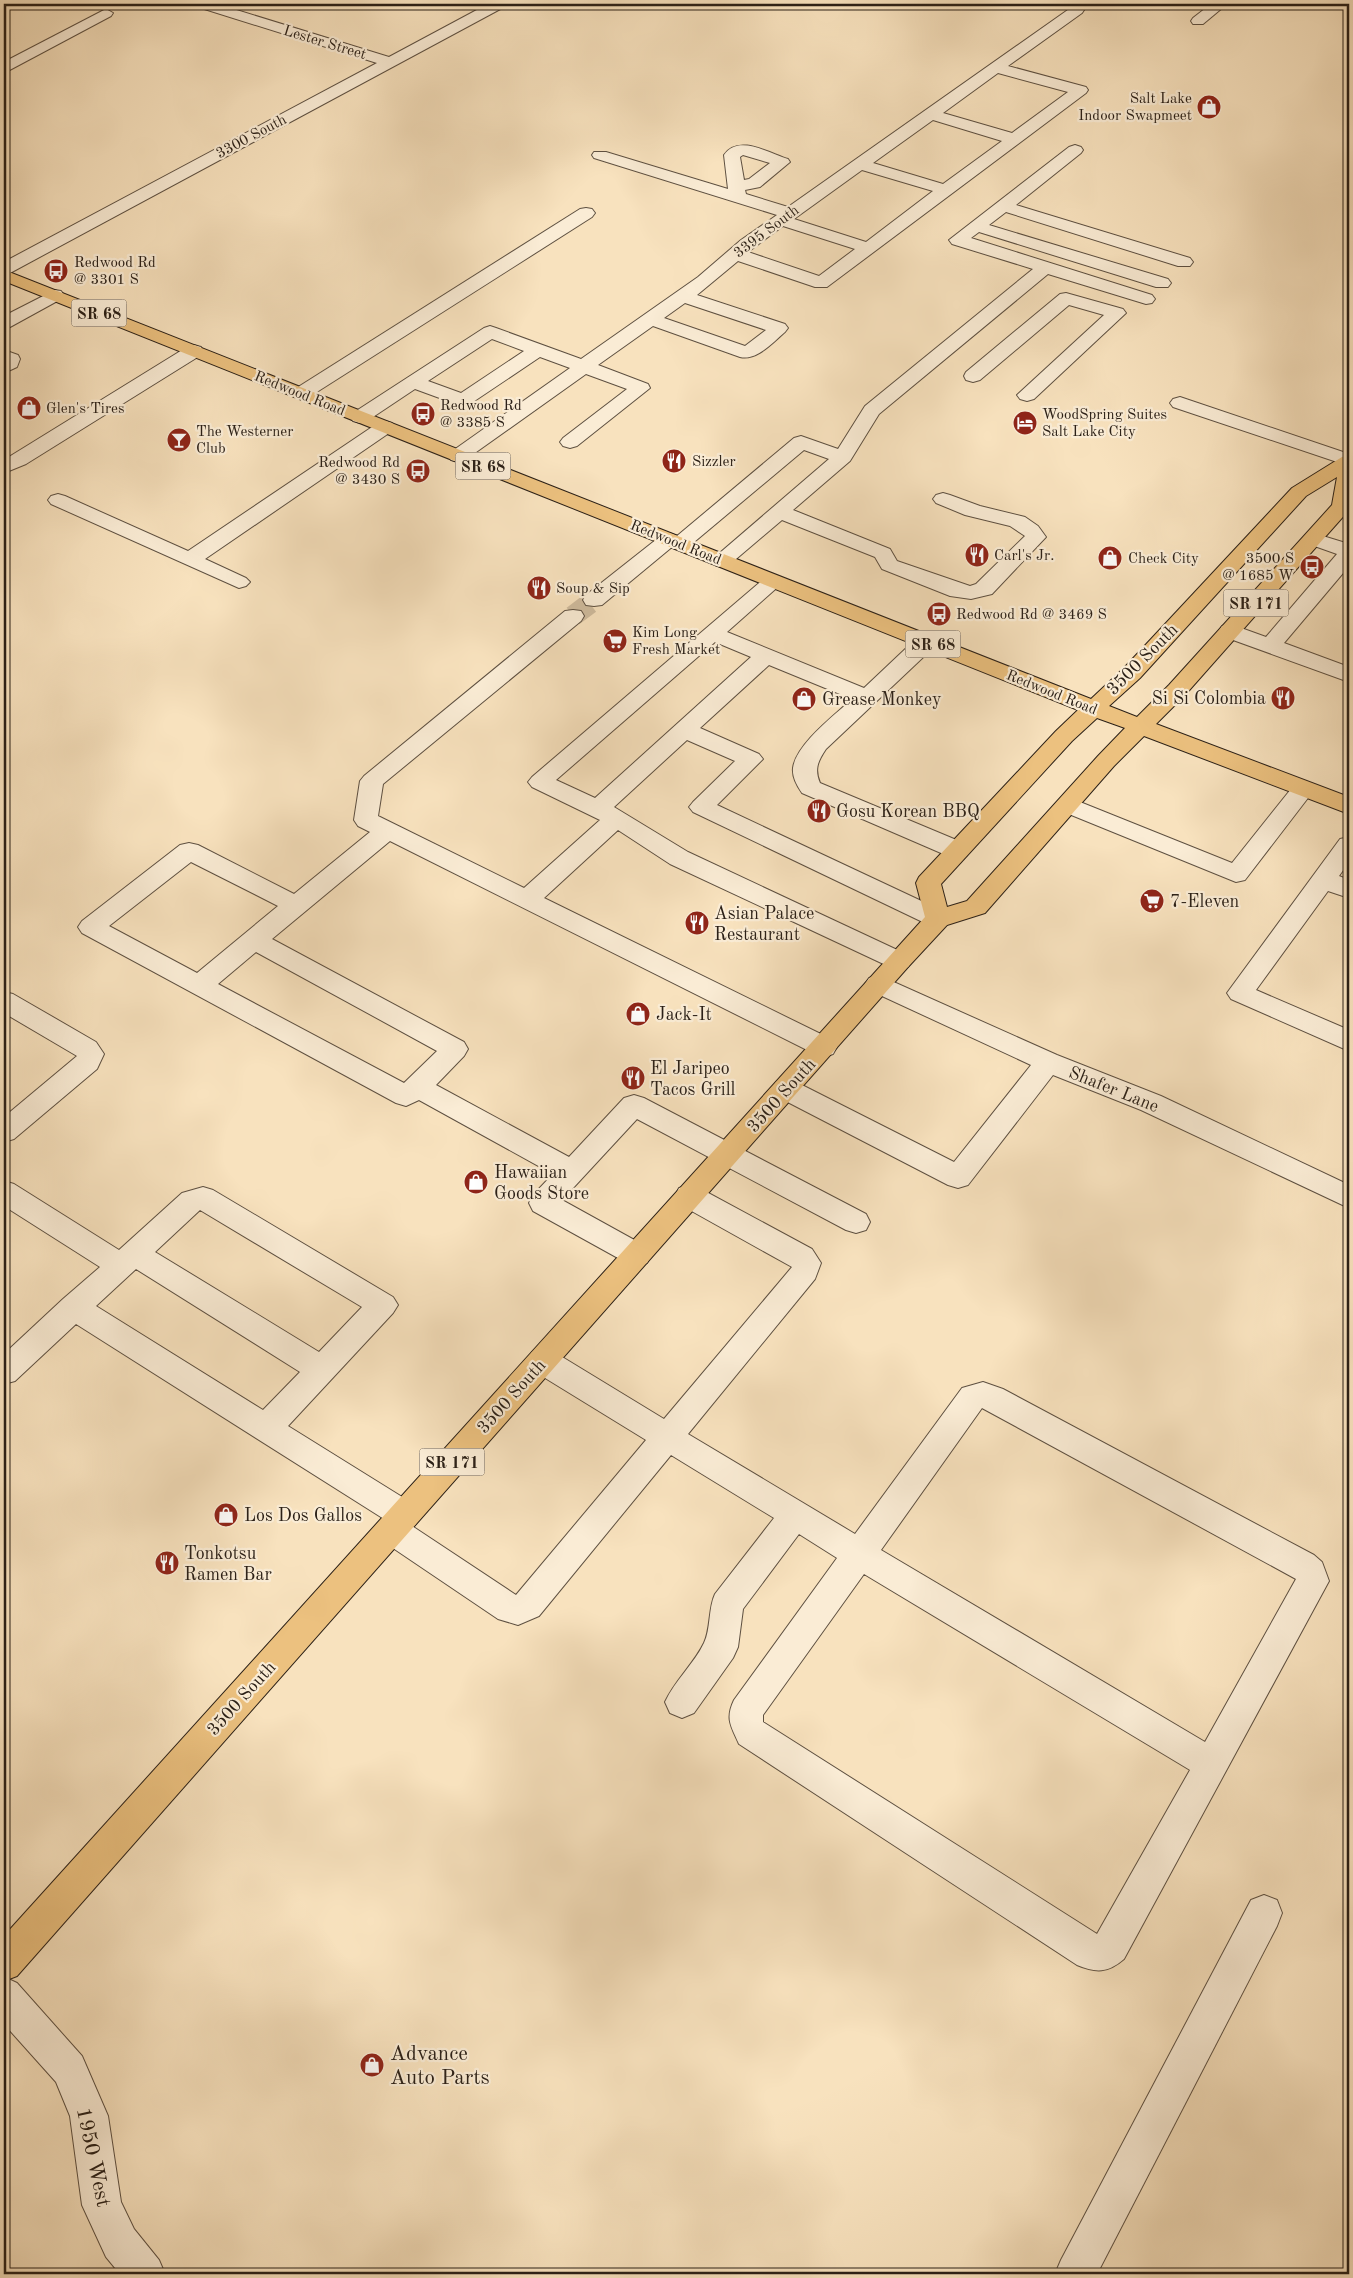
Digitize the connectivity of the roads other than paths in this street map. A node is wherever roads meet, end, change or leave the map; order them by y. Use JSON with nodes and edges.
{"nodes":[{"id":1,"x":203,"y":4,"type":"edge"},
{"id":2,"x":499,"y":4,"type":"edge"},
{"id":3,"x":1220,"y":4,"type":"edge"},
{"id":4,"x":1077,"y":10,"type":"dead end"},
{"id":5,"x":106,"y":13,"type":"dead end"},
{"id":6,"x":1198,"y":21,"type":"dead end"},
{"id":7,"x":390,"y":62,"type":"junction"},
{"id":8,"x":4,"y":68,"type":"edge"},
{"id":9,"x":996,"y":68,"type":"junction"},
{"id":10,"x":930,"y":114,"type":"junction"},
{"id":11,"x":1014,"y":139,"type":"junction"},
{"id":12,"x":1075,"y":150,"type":"dead end"},
{"id":13,"x":600,"y":155,"type":"dead end"},
{"id":14,"x":860,"y":164,"type":"junction"},
{"id":15,"x":946,"y":190,"type":"junction"},
{"id":16,"x":1003,"y":206,"type":"junction"},
{"id":17,"x":586,"y":213,"type":"dead end"},
{"id":18,"x":786,"y":217,"type":"junction"},
{"id":19,"x":976,"y":226,"type":"junction"},
{"id":20,"x":868,"y":248,"type":"junction"},
{"id":21,"x":735,"y":254,"type":"junction"},
{"id":22,"x":1184,"y":262,"type":"dead end"},
{"id":23,"x":1045,"y":268,"type":"junction"},
{"id":24,"x":4,"y":269,"type":"edge"},
{"id":25,"x":4,"y":275,"type":"edge"},
{"id":26,"x":1162,"y":283,"type":"dead end"},
{"id":27,"x":55,"y":295,"type":"junction"},
{"id":28,"x":683,"y":296,"type":"junction"},
{"id":29,"x":1146,"y":299,"type":"dead end"},
{"id":30,"x":650,"y":319,"type":"junction"},
{"id":31,"x":4,"y":323,"type":"edge"},
{"id":32,"x":194,"y":350,"type":"junction"},
{"id":33,"x":538,"y":350,"type":"junction"},
{"id":34,"x":4,"y":356,"type":"edge"},
{"id":35,"x":4,"y":367,"type":"edge"},
{"id":36,"x":584,"y":367,"type":"junction"},
{"id":37,"x":974,"y":376,"type":"dead end"},
{"id":38,"x":413,"y":382,"type":"junction"},
{"id":39,"x":302,"y":394,"type":"junction"},
{"id":40,"x":1027,"y":395,"type":"dead end"},
{"id":41,"x":1180,"y":403,"type":"dead end"},
{"id":42,"x":360,"y":417,"type":"junction"},
{"id":43,"x":385,"y":427,"type":"junction"},
{"id":44,"x":570,"y":442,"type":"dead end"},
{"id":45,"x":458,"y":456,"type":"junction"},
{"id":46,"x":843,"y":457,"type":"junction"},
{"id":47,"x":1349,"y":461,"type":"edge"},
{"id":48,"x":4,"y":467,"type":"edge"},
{"id":49,"x":1349,"y":468,"type":"edge"},
{"id":50,"x":944,"y":499,"type":"dead end"},
{"id":51,"x":58,"y":500,"type":"dead end"},
{"id":52,"x":779,"y":512,"type":"junction"},
{"id":53,"x":1313,"y":539,"type":"junction"},
{"id":54,"x":674,"y":542,"type":"junction"},
{"id":55,"x":1349,"y":552,"type":"edge"},
{"id":56,"x":189,"y":560,"type":"junction"},
{"id":57,"x":722,"y":561,"type":"junction"},
{"id":58,"x":772,"y":581,"type":"junction"},
{"id":59,"x":239,"y":582,"type":"dead end"},
{"id":60,"x":594,"y":600,"type":"tunnel mouth"},
{"id":61,"x":574,"y":616,"type":"tunnel mouth"},
{"id":62,"x":1230,"y":631,"type":"junction"},
{"id":63,"x":712,"y":633,"type":"junction"},
{"id":64,"x":926,"y":642,"type":"junction"},
{"id":65,"x":1270,"y":646,"type":"junction"},
{"id":66,"x":766,"y":656,"type":"junction"},
{"id":67,"x":1349,"y":675,"type":"edge"},
{"id":68,"x":868,"y":698,"type":"junction"},
{"id":69,"x":1093,"y":708,"type":"junction"},
{"id":70,"x":1141,"y":726,"type":"junction"},
{"id":71,"x":684,"y":730,"type":"junction"},
{"id":72,"x":1303,"y":789,"type":"junction"},
{"id":73,"x":1067,"y":805,"type":"junction"},
{"id":74,"x":1349,"y":806,"type":"edge"},
{"id":75,"x":607,"y":813,"type":"junction"},
{"id":76,"x":387,"y":831,"type":"junction"},
{"id":77,"x":1349,"y":845,"type":"edge"},
{"id":78,"x":958,"y":850,"type":"junction"},
{"id":79,"x":1324,"y":879,"type":"junction"},
{"id":80,"x":1349,"y":890,"type":"edge"},
{"id":81,"x":527,"y":899,"type":"junction"},
{"id":82,"x":296,"y":905,"type":"junction"},
{"id":83,"x":938,"y":920,"type":"junction"},
{"id":84,"x":254,"y":940,"type":"junction"},
{"id":85,"x":899,"y":961,"type":"junction"},
{"id":86,"x":878,"y":984,"type":"junction"},
{"id":87,"x":199,"y":985,"type":"junction"},
{"id":88,"x":4,"y":1001,"type":"edge"},
{"id":89,"x":1349,"y":1041,"type":"edge"},
{"id":90,"x":824,"y":1047,"type":"junction"},
{"id":91,"x":1048,"y":1062,"type":"junction"},
{"id":92,"x":417,"y":1086,"type":"junction"},
{"id":93,"x":786,"y":1089,"type":"junction"},
{"id":94,"x":4,"y":1132,"type":"edge"},
{"id":95,"x":728,"y":1154,"type":"junction"},
{"id":96,"x":572,"y":1172,"type":"junction"},
{"id":97,"x":4,"y":1192,"type":"edge"},
{"id":98,"x":690,"y":1196,"type":"junction"},
{"id":99,"x":1349,"y":1197,"type":"edge"},
{"id":100,"x":856,"y":1222,"type":"dead end"},
{"id":101,"x":637,"y":1255,"type":"junction"},
{"id":102,"x":126,"y":1259,"type":"junction"},
{"id":103,"x":73,"y":1307,"type":"junction"},
{"id":104,"x":542,"y":1361,"type":"junction"},
{"id":105,"x":321,"y":1369,"type":"junction"},
{"id":106,"x":4,"y":1372,"type":"edge"},
{"id":107,"x":266,"y":1428,"type":"junction"},
{"id":108,"x":667,"y":1437,"type":"junction"},
{"id":109,"x":795,"y":1514,"type":"junction"},
{"id":110,"x":398,"y":1523,"type":"junction"},
{"id":111,"x":859,"y":1554,"type":"junction"},
{"id":112,"x":682,"y":1702,"type":"dead end"},
{"id":113,"x":1211,"y":1764,"type":"junction"},
{"id":114,"x":1264,"y":1913,"type":"dead end"},
{"id":115,"x":4,"y":1963,"type":"edge"},
{"id":116,"x":4,"y":1996,"type":"edge"},
{"id":117,"x":145,"y":2274,"type":"edge"},
{"id":118,"x":1075,"y":2274,"type":"edge"}],
"edges":[{"from":1,"to":7,"type":"street","name":"Lester Street"},
{"from":2,"to":7,"type":"street","name":"3300 South"},
{"from":3,"to":6,"type":"street"},
{"from":4,"to":9,"type":"street","name":"3395 South"},
{"from":5,"to":8,"type":"street"},
{"from":7,"to":24,"type":"street","name":"3300 South"},
{"from":9,"to":10,"type":"street","name":"3395 South"},
{"from":9,"to":11,"type":"street"},
{"from":10,"to":11,"type":"street"},
{"from":10,"to":14,"type":"street","name":"3395 South"},
{"from":11,"to":15,"type":"street"},
{"from":12,"to":16,"type":"street"},
{"from":13,"to":18,"type":"street"},
{"from":14,"to":15,"type":"street"},
{"from":14,"to":18,"type":"street","name":"3395 South"},
{"from":15,"to":20,"type":"street"},
{"from":16,"to":19,"type":"street"},
{"from":16,"to":22,"type":"street"},
{"from":17,"to":39,"type":"street"},
{"from":18,"to":20,"type":"street"},
{"from":18,"to":21,"type":"street","name":"3395 South"},
{"from":19,"to":23,"type":"street"},
{"from":19,"to":26,"type":"street"},
{"from":20,"to":21,"type":"street"},
{"from":21,"to":28,"type":"street","name":"3395 South"},
{"from":23,"to":29,"type":"street"},
{"from":23,"to":46,"type":"street"},
{"from":25,"to":27,"type":"main road","name":"Redwood Road","number":"SR 68"},
{"from":27,"to":31,"type":"street"},
{"from":27,"to":32,"type":"main road","name":"Redwood Road","number":"SR 68"},
{"from":28,"to":30,"type":"street","name":"3395 South"},
{"from":28,"to":30,"type":"street"},
{"from":30,"to":36,"type":"street","name":"3395 South"},
{"from":32,"to":39,"type":"main road","name":"Redwood Road","number":"SR 68"},
{"from":32,"to":48,"type":"street"},
{"from":33,"to":36,"type":"street"},
{"from":33,"to":38,"type":"street"},
{"from":33,"to":38,"type":"street"},
{"from":34,"to":35,"type":"street"},
{"from":36,"to":44,"type":"street"},
{"from":36,"to":45,"type":"street","name":"3395 South"},
{"from":37,"to":40,"type":"street"},
{"from":38,"to":42,"type":"street"},
{"from":39,"to":42,"type":"main road","name":"Redwood Road","number":"SR 68"},
{"from":41,"to":47,"type":"street"},
{"from":42,"to":43,"type":"main road","name":"Redwood Road","number":"SR 68"},
{"from":43,"to":45,"type":"main road","name":"Redwood Road","number":"SR 68"},
{"from":43,"to":56,"type":"street"},
{"from":45,"to":54,"type":"main road","name":"Redwood Road","number":"SR 68"},
{"from":46,"to":52,"type":"street"},
{"from":46,"to":54,"type":"street"},
{"from":47,"to":69,"type":"main road","name":"3500 South","number":"SR 171"},
{"from":49,"to":53,"type":"main road","name":"3500 South","number":"SR 171"},
{"from":50,"to":52,"type":"street"},
{"from":51,"to":56,"type":"street"},
{"from":52,"to":57,"type":"street"},
{"from":53,"to":55,"type":"street"},
{"from":53,"to":62,"type":"main road","name":"3500 South","number":"SR 171"},
{"from":54,"to":57,"type":"main road","name":"Redwood Road","number":"SR 68"},
{"from":54,"to":60,"type":"street"},
{"from":55,"to":65,"type":"street"},
{"from":56,"to":59,"type":"street"},
{"from":57,"to":58,"type":"main road","name":"Redwood Road","number":"SR 68"},
{"from":58,"to":63,"type":"street"},
{"from":58,"to":64,"type":"main road","name":"Redwood Road","number":"SR 68"},
{"from":61,"to":76,"type":"street"},
{"from":62,"to":65,"type":"street"},
{"from":62,"to":70,"type":"main road","name":"3500 South","number":"SR 171"},
{"from":63,"to":66,"type":"street"},
{"from":63,"to":75,"type":"street"},
{"from":64,"to":68,"type":"street"},
{"from":64,"to":69,"type":"main road","name":"Redwood Road","number":"SR 68"},
{"from":65,"to":67,"type":"street"},
{"from":66,"to":68,"type":"street"},
{"from":66,"to":71,"type":"street"},
{"from":68,"to":78,"type":"street"},
{"from":69,"to":70,"type":"main road","name":"Redwood Road","number":"SR 68"},
{"from":69,"to":78,"type":"main road","name":"3500 South","number":"SR 171"},
{"from":70,"to":72,"type":"main road","name":"Redwood Road","number":"SR 68"},
{"from":70,"to":73,"type":"main road","name":"3500 South","number":"SR 171"},
{"from":71,"to":75,"type":"street"},
{"from":71,"to":83,"type":"street"},
{"from":72,"to":73,"type":"street"},
{"from":72,"to":74,"type":"main road","name":"Redwood Road","number":"SR 68"},
{"from":73,"to":83,"type":"main road","name":"3500 South","number":"SR 171"},
{"from":75,"to":81,"type":"street"},
{"from":75,"to":85,"type":"street"},
{"from":76,"to":81,"type":"street"},
{"from":76,"to":82,"type":"street"},
{"from":77,"to":79,"type":"street"},
{"from":78,"to":83,"type":"main road","name":"3500 South","number":"SR 171"},
{"from":79,"to":80,"type":"street"},
{"from":79,"to":89,"type":"street"},
{"from":81,"to":90,"type":"street"},
{"from":82,"to":84,"type":"street"},
{"from":82,"to":87,"type":"street"},
{"from":83,"to":85,"type":"main road","name":"3500 South","number":"SR 171"},
{"from":84,"to":87,"type":"street"},
{"from":84,"to":92,"type":"street"},
{"from":85,"to":86,"type":"main road","name":"3500 South","number":"SR 171"},
{"from":86,"to":90,"type":"main road","name":"3500 South","number":"SR 171"},
{"from":86,"to":91,"type":"street","name":"Shafer Lane"},
{"from":87,"to":92,"type":"street"},
{"from":88,"to":94,"type":"street"},
{"from":90,"to":93,"type":"main road","name":"3500 South","number":"SR 171"},
{"from":91,"to":93,"type":"street"},
{"from":91,"to":99,"type":"street","name":"Shafer Lane"},
{"from":92,"to":96,"type":"street"},
{"from":93,"to":95,"type":"main road","name":"3500 South","number":"SR 171"},
{"from":95,"to":96,"type":"street"},
{"from":95,"to":98,"type":"main road","name":"3500 South","number":"SR 171"},
{"from":95,"to":100,"type":"street"},
{"from":96,"to":101,"type":"street"},
{"from":97,"to":102,"type":"street"},
{"from":98,"to":101,"type":"main road","name":"3500 South","number":"SR 171"},
{"from":98,"to":108,"type":"street"},
{"from":101,"to":104,"type":"main road","name":"3500 South","number":"SR 171"},
{"from":102,"to":103,"type":"street"},
{"from":102,"to":105,"type":"street"},
{"from":102,"to":105,"type":"street"},
{"from":103,"to":106,"type":"street"},
{"from":103,"to":107,"type":"street"},
{"from":104,"to":108,"type":"street"},
{"from":104,"to":110,"type":"main road","name":"3500 South","number":"SR 171"},
{"from":105,"to":107,"type":"street"},
{"from":107,"to":110,"type":"street"},
{"from":108,"to":109,"type":"street"},
{"from":108,"to":110,"type":"street"},
{"from":109,"to":111,"type":"street"},
{"from":109,"to":112,"type":"street"},
{"from":110,"to":115,"type":"main road","name":"3500 South","number":"SR 171"},
{"from":111,"to":113,"type":"street"},
{"from":111,"to":113,"type":"street"},
{"from":111,"to":113,"type":"street"},
{"from":114,"to":118,"type":"street"},
{"from":116,"to":117,"type":"street","name":"1950 West"}]}
